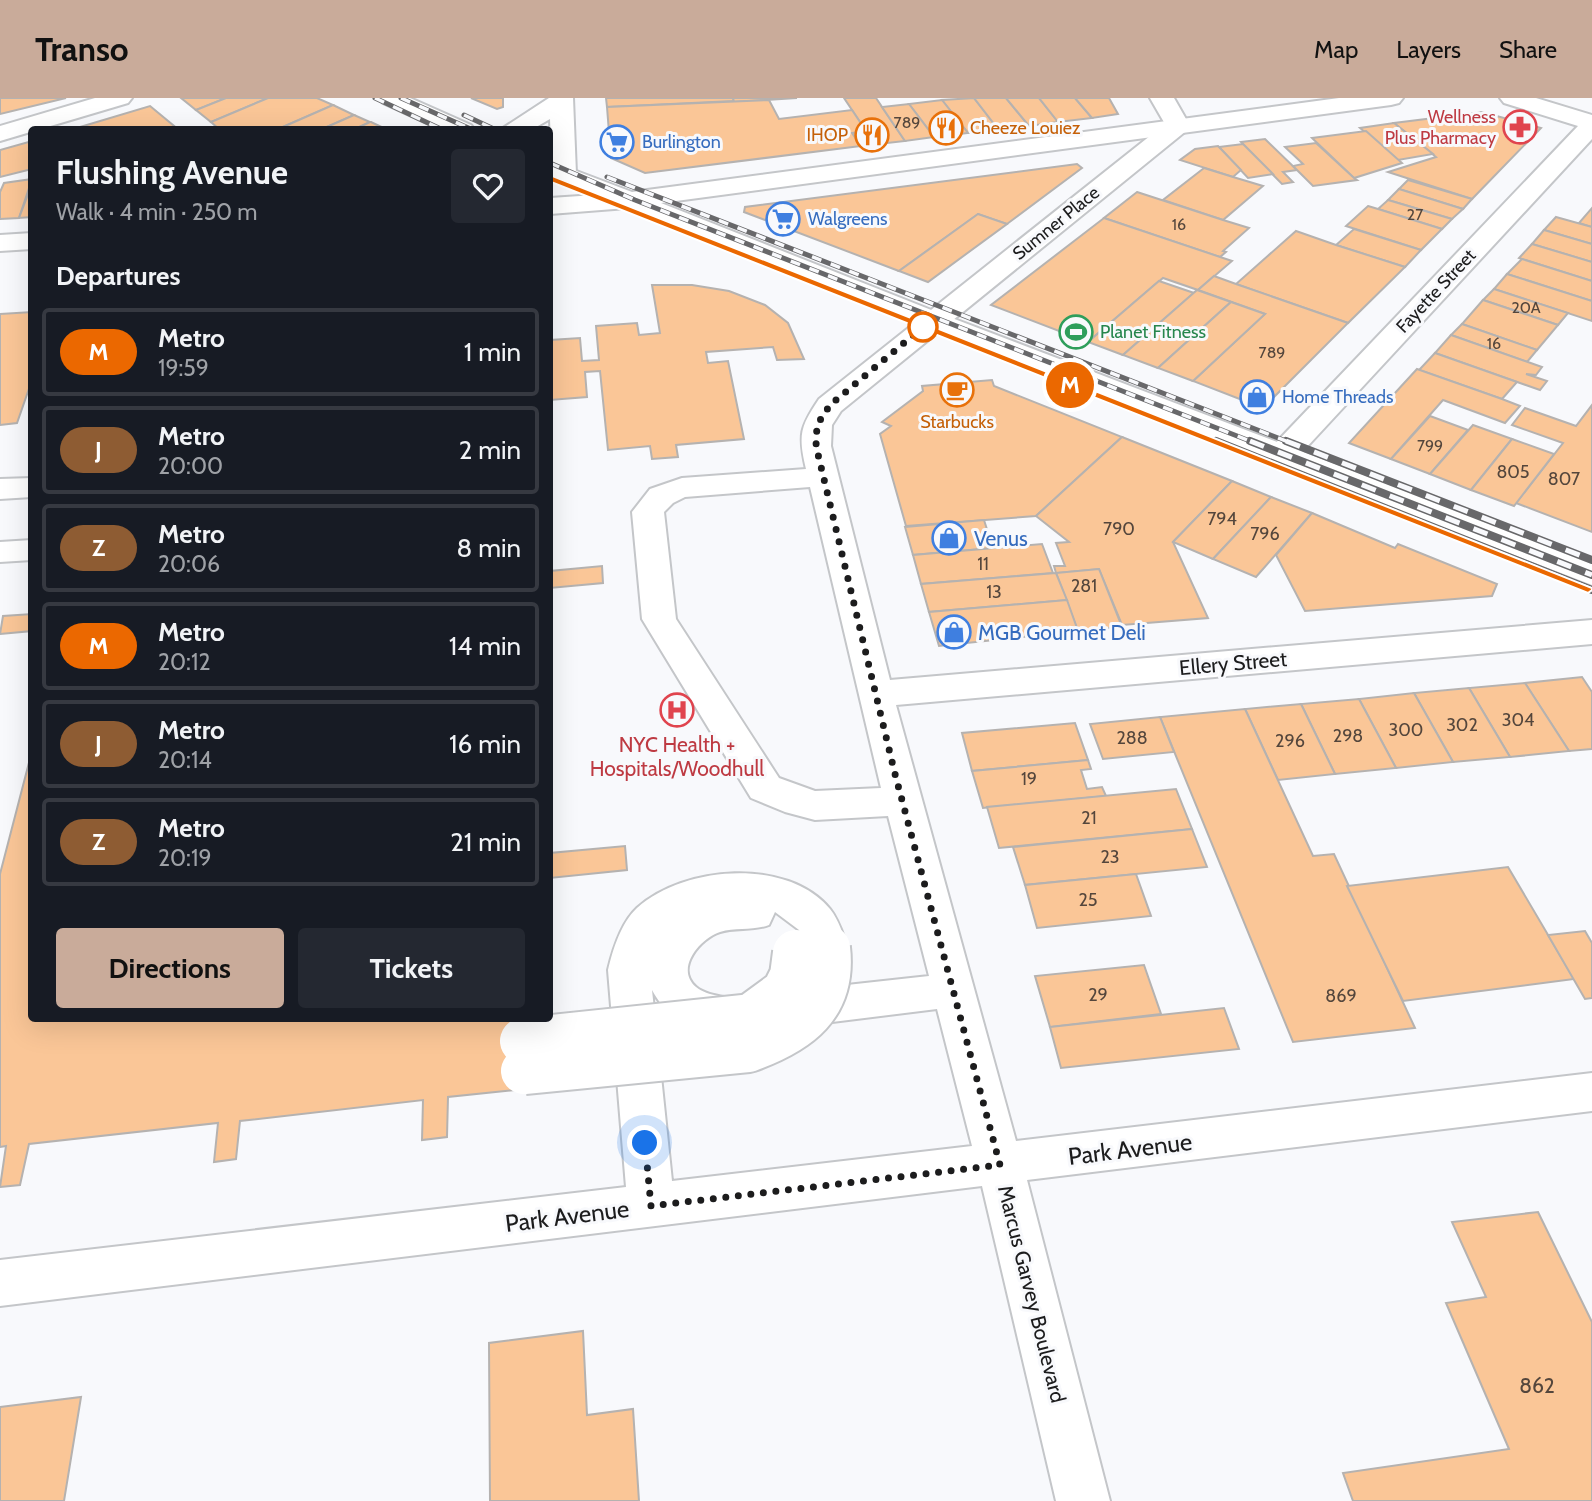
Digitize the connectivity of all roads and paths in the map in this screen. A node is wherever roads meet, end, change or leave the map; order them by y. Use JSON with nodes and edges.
{"nodes":[{"id":1,"x":120,"y":98,"type":"edge"},
{"id":2,"x":391,"y":98,"type":"edge"},
{"id":3,"x":1162,"y":98,"type":"edge"},
{"id":4,"x":1391,"y":98,"type":"edge"},
{"id":5,"x":1512,"y":98,"type":"edge"},
{"id":6,"x":561,"y":101,"type":"edge"},
{"id":7,"x":1592,"y":124,"type":"edge"},
{"id":8,"x":454,"y":126,"type":"edge"},
{"id":9,"x":519,"y":126,"type":"edge"},
{"id":10,"x":1178,"y":126,"type":"junction"},
{"id":11,"x":0,"y":134,"type":"edge"},
{"id":12,"x":557,"y":171,"type":"edge"},
{"id":13,"x":628,"y":200,"type":"junction"},
{"id":14,"x":553,"y":206,"type":"edge"},
{"id":15,"x":28,"y":241,"type":"edge"},
{"id":16,"x":0,"y":243,"type":"edge"},
{"id":17,"x":934,"y":321,"type":"junction"},
{"id":18,"x":1281,"y":456,"type":"junction"},
{"id":19,"x":821,"y":477,"type":"junction"},
{"id":20,"x":28,"y":487,"type":"edge"},
{"id":21,"x":0,"y":489,"type":"edge"},
{"id":22,"x":28,"y":550,"type":"edge"},
{"id":23,"x":0,"y":552,"type":"edge"},
{"id":24,"x":1592,"y":574,"type":"edge"},
{"id":25,"x":1592,"y":632,"type":"edge"},
{"id":26,"x":875,"y":694,"type":"junction"},
{"id":27,"x":902,"y":800,"type":"junction"},
{"id":28,"x":812,"y":951,"type":"junction"},
{"id":29,"x":953,"y":990,"type":"junction"},
{"id":30,"x":523,"y":1056,"type":"dead end"},
{"id":31,"x":1592,"y":1092,"type":"edge"},
{"id":32,"x":1000,"y":1165,"type":"junction"},
{"id":33,"x":651,"y":1206,"type":"junction"},
{"id":34,"x":0,"y":1283,"type":"edge"},
{"id":35,"x":1083,"y":1501,"type":"edge"}],
"edges":[{"from":1,"to":11,"type":"street"},
{"from":2,"to":8,"type":"street"},
{"from":3,"to":10,"type":"street"},
{"from":4,"to":10,"type":"street"},
{"from":5,"to":7,"type":"street"},
{"from":6,"to":9,"type":"street"},
{"from":6,"to":12,"type":"street"},
{"from":7,"to":18,"type":"street","name":"Fayette Street"},
{"from":10,"to":13,"type":"street"},
{"from":10,"to":17,"type":"street","name":"Sumner Place"},
{"from":12,"to":13,"type":"street"},
{"from":13,"to":14,"type":"street"},
{"from":13,"to":17,"type":"street"},
{"from":15,"to":16,"type":"street"},
{"from":17,"to":18,"type":"street"},
{"from":17,"to":19,"type":"street","name":"Marcus Garvey Boulevard"},
{"from":18,"to":24,"type":"street"},
{"from":19,"to":26,"type":"street","name":"Marcus Garvey Boulevard"},
{"from":19,"to":27,"type":"street"},
{"from":20,"to":21,"type":"street"},
{"from":22,"to":23,"type":"street"},
{"from":25,"to":26,"type":"street","name":"Ellery Street"},
{"from":26,"to":27,"type":"street","name":"Marcus Garvey Boulevard"},
{"from":27,"to":29,"type":"street","name":"Marcus Garvey Boulevard"},
{"from":28,"to":29,"type":"street"},
{"from":28,"to":30,"type":"street","bridge":true},
{"from":28,"to":33,"type":"street"},
{"from":29,"to":32,"type":"street","name":"Marcus Garvey Boulevard"},
{"from":31,"to":32,"type":"street","name":"Park Avenue"},
{"from":32,"to":33,"type":"street","name":"Park Avenue"},
{"from":32,"to":35,"type":"street","name":"Marcus Garvey Boulevard"},
{"from":33,"to":34,"type":"street","name":"Park Avenue"}]}
